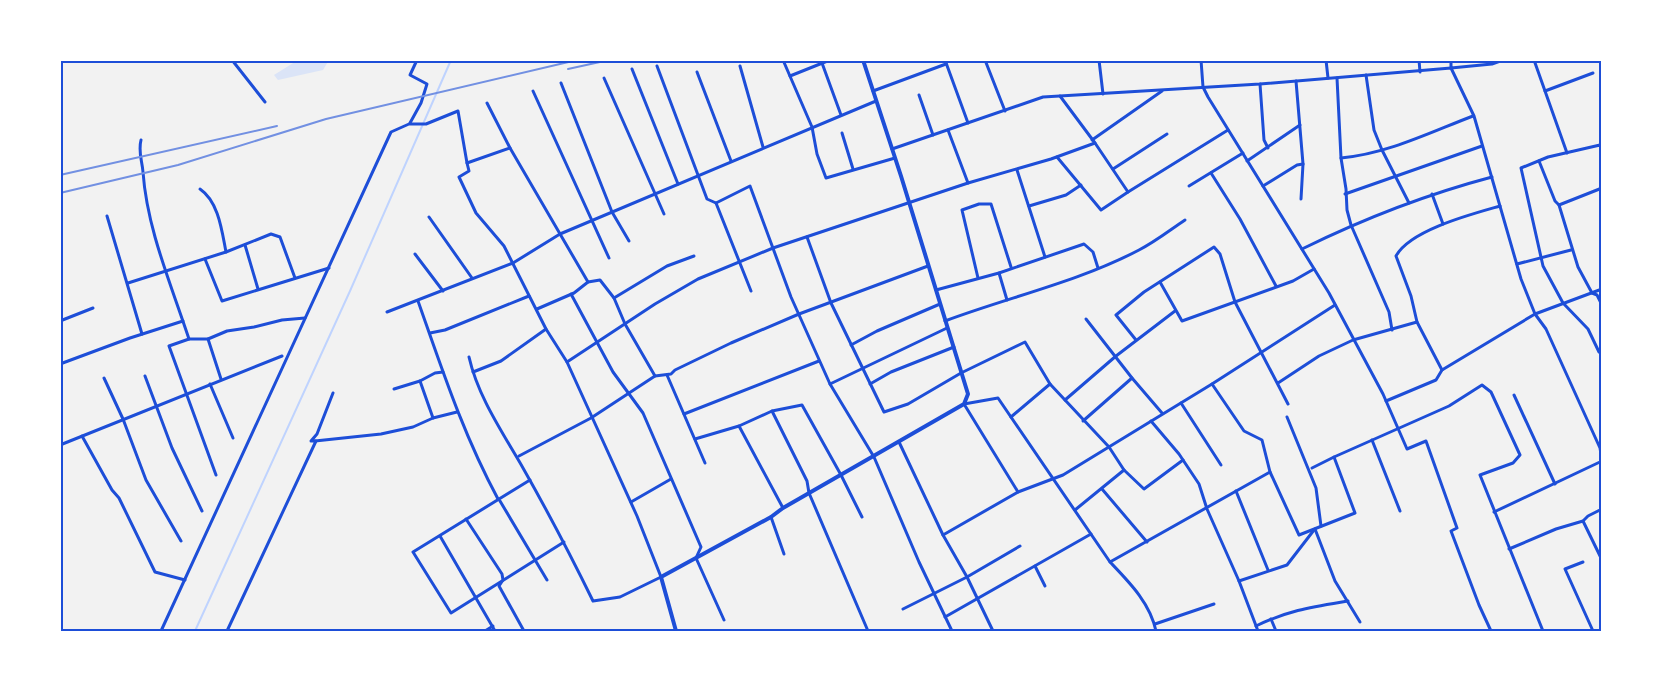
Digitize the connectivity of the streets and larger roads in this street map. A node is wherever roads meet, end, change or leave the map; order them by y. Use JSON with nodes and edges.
{"nodes":[{"id":1,"x":417,"y":60,"type":"edge"},
{"id":2,"x":783,"y":60,"type":"edge"},
{"id":3,"x":830,"y":60,"type":"edge"},
{"id":4,"x":863,"y":60,"type":"edge"},
{"id":5,"x":985,"y":60,"type":"edge"},
{"id":6,"x":1099,"y":60,"type":"edge"},
{"id":7,"x":1201,"y":60,"type":"edge"},
{"id":8,"x":1326,"y":60,"type":"edge"},
{"id":9,"x":1419,"y":60,"type":"edge"},
{"id":10,"x":1451,"y":60,"type":"edge"},
{"id":11,"x":1503,"y":60,"type":"edge"},
{"id":12,"x":1534,"y":60,"type":"edge"},
{"id":13,"x":234,"y":61,"type":"edge"},
{"id":14,"x":945,"y":62,"type":"edge"},
{"id":15,"x":822,"y":63,"type":"junction"},
{"id":16,"x":657,"y":66,"type":"dead end"},
{"id":17,"x":740,"y":66,"type":"dead end"},
{"id":18,"x":1452,"y":68,"type":"junction"},
{"id":19,"x":632,"y":69,"type":"dead end"},
{"id":20,"x":697,"y":72,"type":"dead end"},
{"id":21,"x":1419,"y":72,"type":"junction"},
{"id":22,"x":1593,"y":73,"type":"dead end"},
{"id":23,"x":1366,"y":75,"type":"junction"},
{"id":24,"x":790,"y":76,"type":"junction"},
{"id":25,"x":604,"y":78,"type":"dead end"},
{"id":26,"x":1328,"y":78,"type":"junction"},
{"id":27,"x":1337,"y":78,"type":"junction"},
{"id":28,"x":1296,"y":81,"type":"junction"},
{"id":29,"x":561,"y":82,"type":"dead end"},
{"id":30,"x":1260,"y":84,"type":"junction"},
{"id":31,"x":1203,"y":87,"type":"junction"},
{"id":32,"x":1164,"y":90,"type":"junction"},
{"id":33,"x":533,"y":91,"type":"dead end"},
{"id":34,"x":873,"y":91,"type":"junction"},
{"id":35,"x":1545,"y":91,"type":"junction"},
{"id":36,"x":1103,"y":94,"type":"junction"},
{"id":37,"x":919,"y":95,"type":"dead end"},
{"id":38,"x":1060,"y":96,"type":"junction"},
{"id":39,"x":876,"y":100,"type":"junction"},
{"id":40,"x":265,"y":102,"type":"dead end"},
{"id":41,"x":487,"y":102,"type":"dead end"},
{"id":42,"x":1005,"y":111,"type":"junction"},
{"id":43,"x":841,"y":115,"type":"junction"},
{"id":44,"x":1474,"y":116,"type":"junction"},
{"id":45,"x":968,"y":123,"type":"junction"},
{"id":46,"x":409,"y":124,"type":"junction"},
{"id":47,"x":1300,"y":125,"type":"junction"},
{"id":48,"x":812,"y":127,"type":"junction"},
{"id":49,"x":948,"y":130,"type":"junction"},
{"id":50,"x":1228,"y":130,"type":"junction"},
{"id":51,"x":842,"y":133,"type":"dead end"},
{"id":52,"x":1167,"y":134,"type":"dead end"},
{"id":53,"x":933,"y":135,"type":"junction"},
{"id":54,"x":141,"y":140,"type":"dead end"},
{"id":55,"x":1093,"y":141,"type":"junction"},
{"id":56,"x":1483,"y":146,"type":"junction"},
{"id":57,"x":763,"y":147,"type":"junction"},
{"id":58,"x":510,"y":148,"type":"junction"},
{"id":59,"x":1268,"y":148,"type":"junction"},
{"id":60,"x":892,"y":149,"type":"junction"},
{"id":61,"x":1382,"y":150,"type":"junction"},
{"id":62,"x":1602,"y":151,"type":"edge"},
{"id":63,"x":1243,"y":153,"type":"junction"},
{"id":64,"x":1567,"y":153,"type":"junction"},
{"id":65,"x":1057,"y":157,"type":"junction"},
{"id":66,"x":895,"y":158,"type":"junction"},
{"id":67,"x":1341,"y":158,"type":"junction"},
{"id":68,"x":731,"y":161,"type":"junction"},
{"id":69,"x":1247,"y":161,"type":"junction"},
{"id":70,"x":1539,"y":161,"type":"junction"},
{"id":71,"x":467,"y":163,"type":"junction"},
{"id":72,"x":1303,"y":164,"type":"junction"},
{"id":73,"x":853,"y":169,"type":"junction"},
{"id":74,"x":1017,"y":169,"type":"junction"},
{"id":75,"x":1113,"y":169,"type":"junction"},
{"id":76,"x":1211,"y":173,"type":"junction"},
{"id":77,"x":699,"y":174,"type":"junction"},
{"id":78,"x":1396,"y":175,"type":"junction"},
{"id":79,"x":1492,"y":177,"type":"junction"},
{"id":80,"x":678,"y":183,"type":"junction"},
{"id":81,"x":968,"y":183,"type":"junction"},
{"id":82,"x":1081,"y":185,"type":"junction"},
{"id":83,"x":1189,"y":186,"type":"dead end"},
{"id":84,"x":1263,"y":186,"type":"junction"},
{"id":85,"x":1602,"y":188,"type":"edge"},
{"id":86,"x":200,"y":189,"type":"dead end"},
{"id":87,"x":1128,"y":192,"type":"junction"},
{"id":88,"x":655,"y":193,"type":"junction"},
{"id":89,"x":1346,"y":194,"type":"junction"},
{"id":90,"x":1432,"y":194,"type":"junction"},
{"id":91,"x":1301,"y":199,"type":"dead end"},
{"id":92,"x":716,"y":203,"type":"junction"},
{"id":93,"x":909,"y":203,"type":"junction"},
{"id":94,"x":1409,"y":203,"type":"junction"},
{"id":95,"x":1559,"y":205,"type":"junction"},
{"id":96,"x":1029,"y":206,"type":"junction"},
{"id":97,"x":1501,"y":206,"type":"junction"},
{"id":98,"x":612,"y":212,"type":"junction"},
{"id":99,"x":664,"y":214,"type":"dead end"},
{"id":100,"x":107,"y":216,"type":"dead end"},
{"id":101,"x":429,"y":217,"type":"dead end"},
{"id":102,"x":1185,"y":220,"type":"dead end"},
{"id":103,"x":591,"y":221,"type":"junction"},
{"id":104,"x":1443,"y":224,"type":"junction"},
{"id":105,"x":1351,"y":225,"type":"junction"},
{"id":106,"x":561,"y":233,"type":"junction"},
{"id":107,"x":807,"y":237,"type":"junction"},
{"id":108,"x":629,"y":241,"type":"dead end"},
{"id":109,"x":245,"y":245,"type":"junction"},
{"id":110,"x":773,"y":248,"type":"junction"},
{"id":111,"x":1302,"y":249,"type":"junction"},
{"id":112,"x":1571,"y":250,"type":"junction"},
{"id":113,"x":226,"y":252,"type":"junction"},
{"id":114,"x":415,"y":254,"type":"dead end"},
{"id":115,"x":694,"y":256,"type":"dead end"},
{"id":116,"x":1045,"y":257,"type":"junction"},
{"id":117,"x":1541,"y":257,"type":"junction"},
{"id":118,"x":609,"y":258,"type":"dead end"},
{"id":119,"x":205,"y":259,"type":"junction"},
{"id":120,"x":739,"y":262,"type":"junction"},
{"id":121,"x":513,"y":263,"type":"junction"},
{"id":122,"x":1517,"y":264,"type":"junction"},
{"id":123,"x":928,"y":266,"type":"junction"},
{"id":124,"x":328,"y":268,"type":"junction"},
{"id":125,"x":1011,"y":268,"type":"junction"},
{"id":126,"x":1098,"y":268,"type":"junction"},
{"id":127,"x":1314,"y":269,"type":"junction"},
{"id":128,"x":166,"y":270,"type":"junction"},
{"id":129,"x":999,"y":273,"type":"junction"},
{"id":130,"x":295,"y":278,"type":"junction"},
{"id":131,"x":472,"y":278,"type":"junction"},
{"id":132,"x":978,"y":278,"type":"junction"},
{"id":133,"x":128,"y":282,"type":"junction"},
{"id":134,"x":588,"y":282,"type":"junction"},
{"id":135,"x":1159,"y":282,"type":"junction"},
{"id":136,"x":1276,"y":287,"type":"junction"},
{"id":137,"x":1602,"y":289,"type":"edge"},
{"id":138,"x":258,"y":290,"type":"junction"},
{"id":139,"x":936,"y":290,"type":"junction"},
{"id":140,"x":443,"y":291,"type":"junction"},
{"id":141,"x":751,"y":291,"type":"dead end"},
{"id":142,"x":1592,"y":293,"type":"junction"},
{"id":143,"x":571,"y":294,"type":"junction"},
{"id":144,"x":530,"y":296,"type":"junction"},
{"id":145,"x":614,"y":298,"type":"junction"},
{"id":146,"x":1006,"y":300,"type":"junction"},
{"id":147,"x":418,"y":301,"type":"junction"},
{"id":148,"x":1235,"y":302,"type":"junction"},
{"id":149,"x":831,"y":303,"type":"junction"},
{"id":150,"x":1563,"y":303,"type":"junction"},
{"id":151,"x":940,"y":304,"type":"junction"},
{"id":152,"x":1335,"y":305,"type":"junction"},
{"id":153,"x":1602,"y":305,"type":"edge"},
{"id":154,"x":93,"y":308,"type":"dead end"},
{"id":155,"x":537,"y":309,"type":"junction"},
{"id":156,"x":1175,"y":311,"type":"junction"},
{"id":157,"x":387,"y":312,"type":"dead end"},
{"id":158,"x":799,"y":314,"type":"junction"},
{"id":159,"x":1535,"y":314,"type":"junction"},
{"id":160,"x":305,"y":318,"type":"junction"},
{"id":161,"x":1086,"y":319,"type":"dead end"},
{"id":162,"x":60,"y":321,"type":"edge"},
{"id":163,"x":183,"y":321,"type":"junction"},
{"id":164,"x":945,"y":321,"type":"junction"},
{"id":165,"x":1417,"y":322,"type":"junction"},
{"id":166,"x":625,"y":324,"type":"junction"},
{"id":167,"x":947,"y":328,"type":"junction"},
{"id":168,"x":546,"y":329,"type":"junction"},
{"id":169,"x":1392,"y":330,"type":"junction"},
{"id":170,"x":430,"y":333,"type":"junction"},
{"id":171,"x":142,"y":334,"type":"junction"},
{"id":172,"x":189,"y":339,"type":"junction"},
{"id":173,"x":208,"y":339,"type":"junction"},
{"id":174,"x":1136,"y":340,"type":"junction"},
{"id":175,"x":1353,"y":340,"type":"junction"},
{"id":176,"x":598,"y":342,"type":"junction"},
{"id":177,"x":851,"y":345,"type":"junction"},
{"id":178,"x":954,"y":347,"type":"junction"},
{"id":179,"x":1262,"y":351,"type":"junction"},
{"id":180,"x":1602,"y":354,"type":"edge"},
{"id":181,"x":282,"y":356,"type":"dead end"},
{"id":182,"x":1116,"y":356,"type":"junction"},
{"id":183,"x":469,"y":357,"type":"dead end"},
{"id":184,"x":820,"y":361,"type":"junction"},
{"id":185,"x":567,"y":362,"type":"junction"},
{"id":186,"x":60,"y":364,"type":"edge"},
{"id":187,"x":862,"y":369,"type":"junction"},
{"id":188,"x":1442,"y":370,"type":"junction"},
{"id":189,"x":443,"y":372,"type":"junction"},
{"id":190,"x":473,"y":372,"type":"junction"},
{"id":191,"x":961,"y":373,"type":"junction"},
{"id":192,"x":667,"y":375,"type":"junction"},
{"id":193,"x":145,"y":376,"type":"dead end"},
{"id":194,"x":655,"y":376,"type":"junction"},
{"id":195,"x":104,"y":378,"type":"dead end"},
{"id":196,"x":1132,"y":378,"type":"junction"},
{"id":197,"x":221,"y":380,"type":"junction"},
{"id":198,"x":420,"y":381,"type":"junction"},
{"id":199,"x":1278,"y":383,"type":"junction"},
{"id":200,"x":210,"y":384,"type":"junction"},
{"id":201,"x":830,"y":384,"type":"junction"},
{"id":202,"x":870,"y":384,"type":"junction"},
{"id":203,"x":1050,"y":384,"type":"junction"},
{"id":204,"x":1212,"y":384,"type":"junction"},
{"id":205,"x":394,"y":389,"type":"dead end"},
{"id":206,"x":186,"y":393,"type":"junction"},
{"id":207,"x":333,"y":393,"type":"dead end"},
{"id":208,"x":629,"y":393,"type":"junction"},
{"id":209,"x":1514,"y":394,"type":"dead end"},
{"id":210,"x":1065,"y":400,"type":"junction"},
{"id":211,"x":1386,"y":401,"type":"junction"},
{"id":212,"x":1181,"y":403,"type":"junction"},
{"id":213,"x":964,"y":404,"type":"junction"},
{"id":214,"x":1288,"y":404,"type":"dead end"},
{"id":215,"x":156,"y":406,"type":"junction"},
{"id":216,"x":772,"y":411,"type":"junction"},
{"id":217,"x":457,"y":412,"type":"junction"},
{"id":218,"x":1163,"y":413,"type":"junction"},
{"id":219,"x":684,"y":414,"type":"junction"},
{"id":220,"x":1011,"y":417,"type":"junction"},
{"id":221,"x":1287,"y":417,"type":"dead end"},
{"id":222,"x":433,"y":418,"type":"junction"},
{"id":223,"x":591,"y":418,"type":"junction"},
{"id":224,"x":123,"y":419,"type":"junction"},
{"id":225,"x":1083,"y":421,"type":"junction"},
{"id":226,"x":1151,"y":421,"type":"junction"},
{"id":227,"x":739,"y":426,"type":"junction"},
{"id":228,"x":1398,"y":428,"type":"junction"},
{"id":229,"x":82,"y":436,"type":"junction"},
{"id":230,"x":233,"y":438,"type":"dead end"},
{"id":231,"x":695,"y":439,"type":"junction"},
{"id":232,"x":1372,"y":440,"type":"junction"},
{"id":233,"x":310,"y":441,"type":"junction"},
{"id":234,"x":899,"y":442,"type":"junction"},
{"id":235,"x":60,"y":444,"type":"edge"},
{"id":236,"x":1109,"y":447,"type":"junction"},
{"id":237,"x":519,"y":456,"type":"dead end"},
{"id":238,"x":874,"y":457,"type":"junction"},
{"id":239,"x":1334,"y":457,"type":"junction"},
{"id":240,"x":1183,"y":460,"type":"junction"},
{"id":241,"x":1602,"y":460,"type":"edge"},
{"id":242,"x":705,"y":463,"type":"dead end"},
{"id":243,"x":1221,"y":465,"type":"dead end"},
{"id":244,"x":1312,"y":468,"type":"dead end"},
{"id":245,"x":1124,"y":470,"type":"junction"},
{"id":246,"x":1270,"y":472,"type":"junction"},
{"id":247,"x":216,"y":475,"type":"dead end"},
{"id":248,"x":842,"y":475,"type":"junction"},
{"id":249,"x":1053,"y":478,"type":"junction"},
{"id":250,"x":671,"y":479,"type":"junction"},
{"id":251,"x":530,"y":480,"type":"junction"},
{"id":252,"x":1555,"y":484,"type":"junction"},
{"id":253,"x":1102,"y":489,"type":"junction"},
{"id":254,"x":1236,"y":491,"type":"junction"},
{"id":255,"x":1018,"y":492,"type":"junction"},
{"id":256,"x":809,"y":493,"type":"junction"},
{"id":257,"x":499,"y":500,"type":"junction"},
{"id":258,"x":630,"y":502,"type":"junction"},
{"id":259,"x":783,"y":508,"type":"junction"},
{"id":260,"x":1207,"y":509,"type":"junction"},
{"id":261,"x":1602,"y":509,"type":"edge"},
{"id":262,"x":1075,"y":510,"type":"junction"},
{"id":263,"x":202,"y":511,"type":"dead end"},
{"id":264,"x":1400,"y":512,"type":"dead end"},
{"id":265,"x":1494,"y":512,"type":"junction"},
{"id":266,"x":862,"y":517,"type":"dead end"},
{"id":267,"x":771,"y":518,"type":"junction"},
{"id":268,"x":466,"y":519,"type":"junction"},
{"id":269,"x":1583,"y":521,"type":"junction"},
{"id":270,"x":1321,"y":526,"type":"junction"},
{"id":271,"x":1315,"y":529,"type":"junction"},
{"id":272,"x":1091,"y":534,"type":"junction"},
{"id":273,"x":440,"y":536,"type":"junction"},
{"id":274,"x":943,"y":536,"type":"junction"},
{"id":275,"x":181,"y":541,"type":"dead end"},
{"id":276,"x":564,"y":542,"type":"junction"},
{"id":277,"x":1147,"y":542,"type":"junction"},
{"id":278,"x":1020,"y":546,"type":"dead end"},
{"id":279,"x":1509,"y":549,"type":"junction"},
{"id":280,"x":1600,"y":551,"type":"edge"},
{"id":281,"x":784,"y":554,"type":"dead end"},
{"id":282,"x":696,"y":558,"type":"junction"},
{"id":283,"x":535,"y":560,"type":"junction"},
{"id":284,"x":1602,"y":560,"type":"edge"},
{"id":285,"x":1110,"y":562,"type":"junction"},
{"id":286,"x":1583,"y":562,"type":"dead end"},
{"id":287,"x":1035,"y":566,"type":"junction"},
{"id":288,"x":1268,"y":570,"type":"junction"},
{"id":289,"x":661,"y":577,"type":"junction"},
{"id":290,"x":967,"y":577,"type":"junction"},
{"id":291,"x":185,"y":580,"type":"junction"},
{"id":292,"x":548,"y":580,"type":"dead end"},
{"id":293,"x":1239,"y":581,"type":"junction"},
{"id":294,"x":501,"y":582,"type":"junction"},
{"id":295,"x":1045,"y":586,"type":"dead end"},
{"id":296,"x":934,"y":594,"type":"junction"},
{"id":297,"x":475,"y":597,"type":"junction"},
{"id":298,"x":978,"y":599,"type":"junction"},
{"id":299,"x":1348,"y":601,"type":"junction"},
{"id":300,"x":1214,"y":604,"type":"dead end"},
{"id":301,"x":903,"y":609,"type":"dead end"},
{"id":302,"x":945,"y":617,"type":"junction"},
{"id":303,"x":1271,"y":619,"type":"junction"},
{"id":304,"x":724,"y":620,"type":"dead end"},
{"id":305,"x":1360,"y":622,"type":"dead end"},
{"id":306,"x":1155,"y":624,"type":"junction"},
{"id":307,"x":494,"y":629,"type":"edge"},
{"id":308,"x":867,"y":629,"type":"edge"},
{"id":309,"x":1257,"y":629,"type":"edge"},
{"id":310,"x":161,"y":631,"type":"edge"},
{"id":311,"x":227,"y":631,"type":"edge"},
{"id":312,"x":485,"y":631,"type":"edge"},
{"id":313,"x":524,"y":631,"type":"edge"},
{"id":314,"x":676,"y":631,"type":"edge"},
{"id":315,"x":860,"y":631,"type":"edge"},
{"id":316,"x":952,"y":631,"type":"edge"},
{"id":317,"x":993,"y":631,"type":"edge"},
{"id":318,"x":1156,"y":631,"type":"edge"},
{"id":319,"x":1276,"y":631,"type":"edge"},
{"id":320,"x":1491,"y":631,"type":"edge"},
{"id":321,"x":1543,"y":631,"type":"edge"},
{"id":322,"x":1593,"y":631,"type":"edge"}],
"edges":[{"from":1,"to":46,"type":"street"},
{"from":2,"to":24,"type":"street"},
{"from":3,"to":15,"type":"street"},
{"from":4,"to":34,"type":"street"},
{"from":5,"to":42,"type":"street"},
{"from":6,"to":36,"type":"street"},
{"from":7,"to":31,"type":"street"},
{"from":8,"to":26,"type":"street"},
{"from":9,"to":21,"type":"street"},
{"from":10,"to":18,"type":"street"},
{"from":11,"to":18,"type":"street"},
{"from":12,"to":35,"type":"street"},
{"from":13,"to":40,"type":"street"},
{"from":14,"to":34,"type":"street"},
{"from":14,"to":45,"type":"street"},
{"from":15,"to":24,"type":"street"},
{"from":15,"to":43,"type":"street"},
{"from":16,"to":77,"type":"street"},
{"from":17,"to":57,"type":"street"},
{"from":18,"to":21,"type":"street"},
{"from":18,"to":44,"type":"street"},
{"from":19,"to":80,"type":"street"},
{"from":20,"to":68,"type":"street"},
{"from":21,"to":23,"type":"street"},
{"from":22,"to":35,"type":"street"},
{"from":23,"to":27,"type":"street"},
{"from":23,"to":61,"type":"street"},
{"from":24,"to":48,"type":"street"},
{"from":25,"to":88,"type":"street"},
{"from":26,"to":27,"type":"street"},
{"from":26,"to":28,"type":"street"},
{"from":27,"to":67,"type":"street"},
{"from":28,"to":30,"type":"street"},
{"from":28,"to":47,"type":"street"},
{"from":29,"to":98,"type":"street"},
{"from":30,"to":31,"type":"street"},
{"from":30,"to":59,"type":"street"},
{"from":31,"to":32,"type":"street"},
{"from":31,"to":50,"type":"street"},
{"from":32,"to":36,"type":"street"},
{"from":32,"to":55,"type":"street"},
{"from":33,"to":103,"type":"street"},
{"from":34,"to":39,"type":"street"},
{"from":35,"to":64,"type":"street"},
{"from":36,"to":38,"type":"street"},
{"from":37,"to":53,"type":"street"},
{"from":38,"to":42,"type":"street"},
{"from":38,"to":55,"type":"street"},
{"from":39,"to":43,"type":"street"},
{"from":39,"to":60,"type":"street"},
{"from":41,"to":58,"type":"street"},
{"from":42,"to":45,"type":"street"},
{"from":43,"to":48,"type":"street"},
{"from":44,"to":56,"type":"street"},
{"from":44,"to":61,"type":"street"},
{"from":45,"to":49,"type":"street"},
{"from":46,"to":71,"type":"street"},
{"from":46,"to":124,"type":"street"},
{"from":47,"to":59,"type":"street"},
{"from":47,"to":72,"type":"street"},
{"from":48,"to":57,"type":"street"},
{"from":48,"to":73,"type":"street"},
{"from":49,"to":53,"type":"street"},
{"from":49,"to":81,"type":"street"},
{"from":50,"to":63,"type":"street"},
{"from":50,"to":87,"type":"street"},
{"from":51,"to":73,"type":"street"},
{"from":52,"to":75,"type":"street"},
{"from":53,"to":60,"type":"street"},
{"from":54,"to":128,"type":"street"},
{"from":55,"to":65,"type":"street"},
{"from":55,"to":75,"type":"street"},
{"from":56,"to":78,"type":"street"},
{"from":56,"to":79,"type":"street"},
{"from":57,"to":68,"type":"street"},
{"from":58,"to":71,"type":"street"},
{"from":58,"to":106,"type":"street"},
{"from":59,"to":69,"type":"street"},
{"from":60,"to":66,"type":"street"},
{"from":61,"to":67,"type":"street"},
{"from":61,"to":78,"type":"street"},
{"from":62,"to":64,"type":"street"},
{"from":63,"to":69,"type":"street"},
{"from":63,"to":76,"type":"street"},
{"from":64,"to":70,"type":"street"},
{"from":65,"to":74,"type":"street"},
{"from":65,"to":82,"type":"street"},
{"from":66,"to":73,"type":"street"},
{"from":66,"to":93,"type":"street"},
{"from":67,"to":89,"type":"street"},
{"from":68,"to":77,"type":"street"},
{"from":69,"to":84,"type":"street"},
{"from":70,"to":95,"type":"street"},
{"from":70,"to":117,"type":"street"},
{"from":71,"to":121,"type":"street"},
{"from":72,"to":84,"type":"street"},
{"from":72,"to":91,"type":"street"},
{"from":74,"to":81,"type":"street"},
{"from":74,"to":96,"type":"street"},
{"from":75,"to":87,"type":"street"},
{"from":76,"to":83,"type":"street"},
{"from":76,"to":136,"type":"street"},
{"from":77,"to":80,"type":"street"},
{"from":77,"to":92,"type":"street"},
{"from":78,"to":89,"type":"street"},
{"from":78,"to":94,"type":"street"},
{"from":79,"to":90,"type":"street"},
{"from":79,"to":97,"type":"street"},
{"from":80,"to":88,"type":"street"},
{"from":81,"to":93,"type":"street"},
{"from":82,"to":87,"type":"street"},
{"from":82,"to":96,"type":"street"},
{"from":84,"to":111,"type":"street"},
{"from":85,"to":95,"type":"street"},
{"from":86,"to":113,"type":"street"},
{"from":88,"to":98,"type":"street"},
{"from":88,"to":99,"type":"street"},
{"from":89,"to":105,"type":"street"},
{"from":90,"to":94,"type":"street"},
{"from":90,"to":104,"type":"street"},
{"from":92,"to":110,"type":"street"},
{"from":92,"to":120,"type":"street"},
{"from":93,"to":107,"type":"street"},
{"from":93,"to":123,"type":"street"},
{"from":94,"to":105,"type":"street"},
{"from":95,"to":112,"type":"street"},
{"from":96,"to":116,"type":"street"},
{"from":97,"to":104,"type":"street"},
{"from":97,"to":122,"type":"street"},
{"from":98,"to":103,"type":"street"},
{"from":98,"to":108,"type":"street"},
{"from":100,"to":133,"type":"street"},
{"from":101,"to":131,"type":"street"},
{"from":102,"to":126,"type":"street"},
{"from":103,"to":106,"type":"street"},
{"from":103,"to":118,"type":"street"},
{"from":104,"to":165,"type":"street"},
{"from":105,"to":111,"type":"street"},
{"from":105,"to":169,"type":"street"},
{"from":106,"to":121,"type":"street"},
{"from":106,"to":134,"type":"street"},
{"from":107,"to":110,"type":"street"},
{"from":107,"to":149,"type":"street"},
{"from":109,"to":113,"type":"street"},
{"from":109,"to":130,"type":"street"},
{"from":109,"to":138,"type":"street"},
{"from":110,"to":120,"type":"street"},
{"from":110,"to":158,"type":"street"},
{"from":111,"to":127,"type":"street"},
{"from":112,"to":117,"type":"street"},
{"from":112,"to":142,"type":"street"},
{"from":113,"to":119,"type":"street"},
{"from":114,"to":140,"type":"street"},
{"from":115,"to":145,"type":"street"},
{"from":116,"to":125,"type":"street"},
{"from":116,"to":126,"type":"street"},
{"from":117,"to":122,"type":"street"},
{"from":117,"to":150,"type":"street"},
{"from":119,"to":128,"type":"street"},
{"from":119,"to":138,"type":"street"},
{"from":120,"to":141,"type":"street"},
{"from":120,"to":166,"type":"street"},
{"from":121,"to":131,"type":"street"},
{"from":121,"to":144,"type":"street"},
{"from":122,"to":159,"type":"street"},
{"from":123,"to":139,"type":"street"},
{"from":123,"to":149,"type":"street"},
{"from":124,"to":130,"type":"street"},
{"from":124,"to":160,"type":"street"},
{"from":125,"to":129,"type":"street"},
{"from":125,"to":132,"type":"street"},
{"from":126,"to":146,"type":"street"},
{"from":127,"to":136,"type":"street"},
{"from":127,"to":152,"type":"street"},
{"from":128,"to":133,"type":"street"},
{"from":128,"to":163,"type":"street"},
{"from":129,"to":132,"type":"street"},
{"from":129,"to":146,"type":"street"},
{"from":130,"to":138,"type":"street"},
{"from":131,"to":140,"type":"street"},
{"from":132,"to":139,"type":"street"},
{"from":133,"to":171,"type":"street"},
{"from":134,"to":143,"type":"street"},
{"from":134,"to":145,"type":"street"},
{"from":135,"to":148,"type":"street"},
{"from":135,"to":156,"type":"street"},
{"from":135,"to":174,"type":"street"},
{"from":136,"to":148,"type":"street"},
{"from":137,"to":142,"type":"street"},
{"from":139,"to":151,"type":"street"},
{"from":140,"to":147,"type":"street"},
{"from":142,"to":150,"type":"street"},
{"from":142,"to":153,"type":"street"},
{"from":143,"to":155,"type":"street"},
{"from":143,"to":176,"type":"street"},
{"from":144,"to":155,"type":"street"},
{"from":144,"to":170,"type":"street"},
{"from":145,"to":166,"type":"street"},
{"from":146,"to":164,"type":"street"},
{"from":147,"to":157,"type":"street"},
{"from":147,"to":170,"type":"street"},
{"from":148,"to":156,"type":"street"},
{"from":148,"to":179,"type":"street"},
{"from":149,"to":158,"type":"street"},
{"from":149,"to":177,"type":"street"},
{"from":150,"to":159,"type":"street"},
{"from":150,"to":180,"type":"street"},
{"from":151,"to":164,"type":"street"},
{"from":151,"to":177,"type":"street"},
{"from":152,"to":175,"type":"street"},
{"from":152,"to":179,"type":"street"},
{"from":154,"to":162,"type":"street"},
{"from":155,"to":168,"type":"street"},
{"from":156,"to":174,"type":"street"},
{"from":158,"to":184,"type":"street"},
{"from":158,"to":192,"type":"street"},
{"from":159,"to":188,"type":"street"},
{"from":159,"to":241,"type":"street"},
{"from":160,"to":173,"type":"street"},
{"from":160,"to":291,"type":"street"},
{"from":161,"to":182,"type":"street"},
{"from":163,"to":171,"type":"street"},
{"from":163,"to":172,"type":"street"},
{"from":164,"to":167,"type":"street"},
{"from":165,"to":169,"type":"street"},
{"from":165,"to":188,"type":"street"},
{"from":166,"to":176,"type":"street"},
{"from":166,"to":194,"type":"street"},
{"from":167,"to":178,"type":"street"},
{"from":167,"to":187,"type":"street"},
{"from":168,"to":185,"type":"street"},
{"from":168,"to":190,"type":"street"},
{"from":169,"to":175,"type":"street"},
{"from":170,"to":189,"type":"street"},
{"from":171,"to":186,"type":"street"},
{"from":172,"to":173,"type":"street"},
{"from":172,"to":206,"type":"street"},
{"from":173,"to":197,"type":"street"},
{"from":174,"to":182,"type":"street"},
{"from":175,"to":199,"type":"street"},
{"from":175,"to":211,"type":"street"},
{"from":176,"to":185,"type":"street"},
{"from":176,"to":208,"type":"street"},
{"from":177,"to":187,"type":"street"},
{"from":178,"to":191,"type":"street"},
{"from":178,"to":202,"type":"street"},
{"from":179,"to":199,"type":"street"},
{"from":179,"to":204,"type":"street"},
{"from":181,"to":197,"type":"street"},
{"from":182,"to":196,"type":"street"},
{"from":182,"to":210,"type":"street"},
{"from":183,"to":190,"type":"street"},
{"from":184,"to":201,"type":"street"},
{"from":184,"to":219,"type":"street"},
{"from":185,"to":223,"type":"street"},
{"from":187,"to":201,"type":"street"},
{"from":187,"to":202,"type":"street"},
{"from":188,"to":211,"type":"street"},
{"from":189,"to":198,"type":"street"},
{"from":189,"to":217,"type":"street"},
{"from":190,"to":251,"type":"street"},
{"from":191,"to":202,"type":"street"},
{"from":191,"to":203,"type":"street"},
{"from":191,"to":213,"type":"street"},
{"from":192,"to":194,"type":"street"},
{"from":192,"to":219,"type":"street"},
{"from":193,"to":215,"type":"street"},
{"from":194,"to":208,"type":"street"},
{"from":195,"to":224,"type":"street"},
{"from":196,"to":218,"type":"street"},
{"from":196,"to":225,"type":"street"},
{"from":197,"to":200,"type":"street"},
{"from":198,"to":205,"type":"street"},
{"from":198,"to":222,"type":"street"},
{"from":199,"to":214,"type":"street"},
{"from":200,"to":206,"type":"street"},
{"from":200,"to":230,"type":"street"},
{"from":201,"to":238,"type":"street"},
{"from":203,"to":210,"type":"street"},
{"from":203,"to":220,"type":"street"},
{"from":204,"to":212,"type":"street"},
{"from":204,"to":246,"type":"street"},
{"from":206,"to":215,"type":"street"},
{"from":206,"to":247,"type":"street"},
{"from":207,"to":233,"type":"street"},
{"from":208,"to":223,"type":"street"},
{"from":208,"to":250,"type":"street"},
{"from":209,"to":252,"type":"street"},
{"from":210,"to":225,"type":"street"},
{"from":211,"to":228,"type":"street"},
{"from":212,"to":218,"type":"street"},
{"from":212,"to":243,"type":"street"},
{"from":213,"to":220,"type":"street"},
{"from":213,"to":234,"type":"street"},
{"from":213,"to":255,"type":"street"},
{"from":215,"to":224,"type":"street"},
{"from":215,"to":263,"type":"street"},
{"from":216,"to":227,"type":"street"},
{"from":216,"to":248,"type":"street"},
{"from":216,"to":256,"type":"street"},
{"from":217,"to":222,"type":"street"},
{"from":217,"to":257,"type":"street"},
{"from":218,"to":226,"type":"street"},
{"from":219,"to":231,"type":"street"},
{"from":220,"to":249,"type":"street"},
{"from":221,"to":270,"type":"street"},
{"from":222,"to":233,"type":"street"},
{"from":223,"to":237,"type":"street"},
{"from":223,"to":258,"type":"street"},
{"from":224,"to":229,"type":"street"},
{"from":224,"to":275,"type":"street"},
{"from":225,"to":236,"type":"street"},
{"from":226,"to":236,"type":"street"},
{"from":226,"to":240,"type":"street"},
{"from":227,"to":231,"type":"street"},
{"from":227,"to":259,"type":"street"},
{"from":228,"to":232,"type":"street"},
{"from":228,"to":265,"type":"street"},
{"from":228,"to":320,"type":"street"},
{"from":229,"to":235,"type":"street"},
{"from":229,"to":291,"type":"street"},
{"from":231,"to":242,"type":"street"},
{"from":232,"to":239,"type":"street"},
{"from":232,"to":264,"type":"street"},
{"from":233,"to":311,"type":"street"},
{"from":234,"to":238,"type":"street"},
{"from":234,"to":274,"type":"street"},
{"from":236,"to":245,"type":"street"},
{"from":236,"to":249,"type":"street"},
{"from":238,"to":248,"type":"street"},
{"from":238,"to":296,"type":"street"},
{"from":239,"to":244,"type":"street"},
{"from":239,"to":270,"type":"street"},
{"from":240,"to":245,"type":"street"},
{"from":240,"to":260,"type":"street"},
{"from":241,"to":252,"type":"street"},
{"from":245,"to":253,"type":"street"},
{"from":246,"to":254,"type":"street"},
{"from":246,"to":271,"type":"street"},
{"from":248,"to":256,"type":"street"},
{"from":248,"to":266,"type":"street"},
{"from":249,"to":255,"type":"street"},
{"from":249,"to":262,"type":"street"},
{"from":250,"to":258,"type":"street"},
{"from":250,"to":282,"type":"street"},
{"from":251,"to":257,"type":"street"},
{"from":251,"to":276,"type":"street"},
{"from":252,"to":265,"type":"street"},
{"from":253,"to":262,"type":"street"},
{"from":253,"to":277,"type":"street"},
{"from":254,"to":260,"type":"street"},
{"from":254,"to":288,"type":"street"},
{"from":255,"to":274,"type":"street"},
{"from":256,"to":259,"type":"street"},
{"from":256,"to":308,"type":"street"},
{"from":257,"to":268,"type":"street"},
{"from":257,"to":283,"type":"street"},
{"from":258,"to":289,"type":"street"},
{"from":259,"to":267,"type":"street"},
{"from":260,"to":277,"type":"street"},
{"from":260,"to":293,"type":"street"},
{"from":261,"to":269,"type":"street"},
{"from":262,"to":272,"type":"street"},
{"from":265,"to":279,"type":"street"},
{"from":267,"to":281,"type":"street"},
{"from":267,"to":282,"type":"street"},
{"from":268,"to":273,"type":"street"},
{"from":268,"to":294,"type":"street"},
{"from":269,"to":279,"type":"street"},
{"from":269,"to":280,"type":"street"},
{"from":270,"to":271,"type":"street"},
{"from":271,"to":288,"type":"street"},
{"from":271,"to":299,"type":"street"},
{"from":272,"to":285,"type":"street"},
{"from":272,"to":287,"type":"street"},
{"from":273,"to":297,"type":"street"},
{"from":273,"to":297,"type":"street"},
{"from":274,"to":290,"type":"street"},
{"from":276,"to":283,"type":"street"},
{"from":276,"to":289,"type":"street"},
{"from":277,"to":285,"type":"street"},
{"from":278,"to":290,"type":"street"},
{"from":279,"to":321,"type":"street"},
{"from":280,"to":284,"type":"street"},
{"from":282,"to":289,"type":"street"},
{"from":282,"to":304,"type":"street"},
{"from":283,"to":292,"type":"street"},
{"from":283,"to":294,"type":"street"},
{"from":285,"to":306,"type":"street"},
{"from":286,"to":322,"type":"street"},
{"from":287,"to":295,"type":"street"},
{"from":287,"to":298,"type":"street"},
{"from":288,"to":293,"type":"street"},
{"from":289,"to":314,"type":"street"},
{"from":290,"to":296,"type":"street"},
{"from":290,"to":298,"type":"street"},
{"from":291,"to":310,"type":"street"},
{"from":293,"to":309,"type":"street"},
{"from":294,"to":297,"type":"street"},
{"from":294,"to":313,"type":"street"},
{"from":296,"to":301,"type":"street"},
{"from":296,"to":302,"type":"street"},
{"from":297,"to":307,"type":"street"},
{"from":298,"to":302,"type":"street"},
{"from":298,"to":317,"type":"street"},
{"from":299,"to":303,"type":"street"},
{"from":299,"to":305,"type":"street"},
{"from":300,"to":306,"type":"street"},
{"from":302,"to":316,"type":"street"},
{"from":303,"to":309,"type":"street"},
{"from":303,"to":319,"type":"street"},
{"from":306,"to":318,"type":"street"},
{"from":307,"to":312,"type":"street"},
{"from":308,"to":315,"type":"street"}]}
